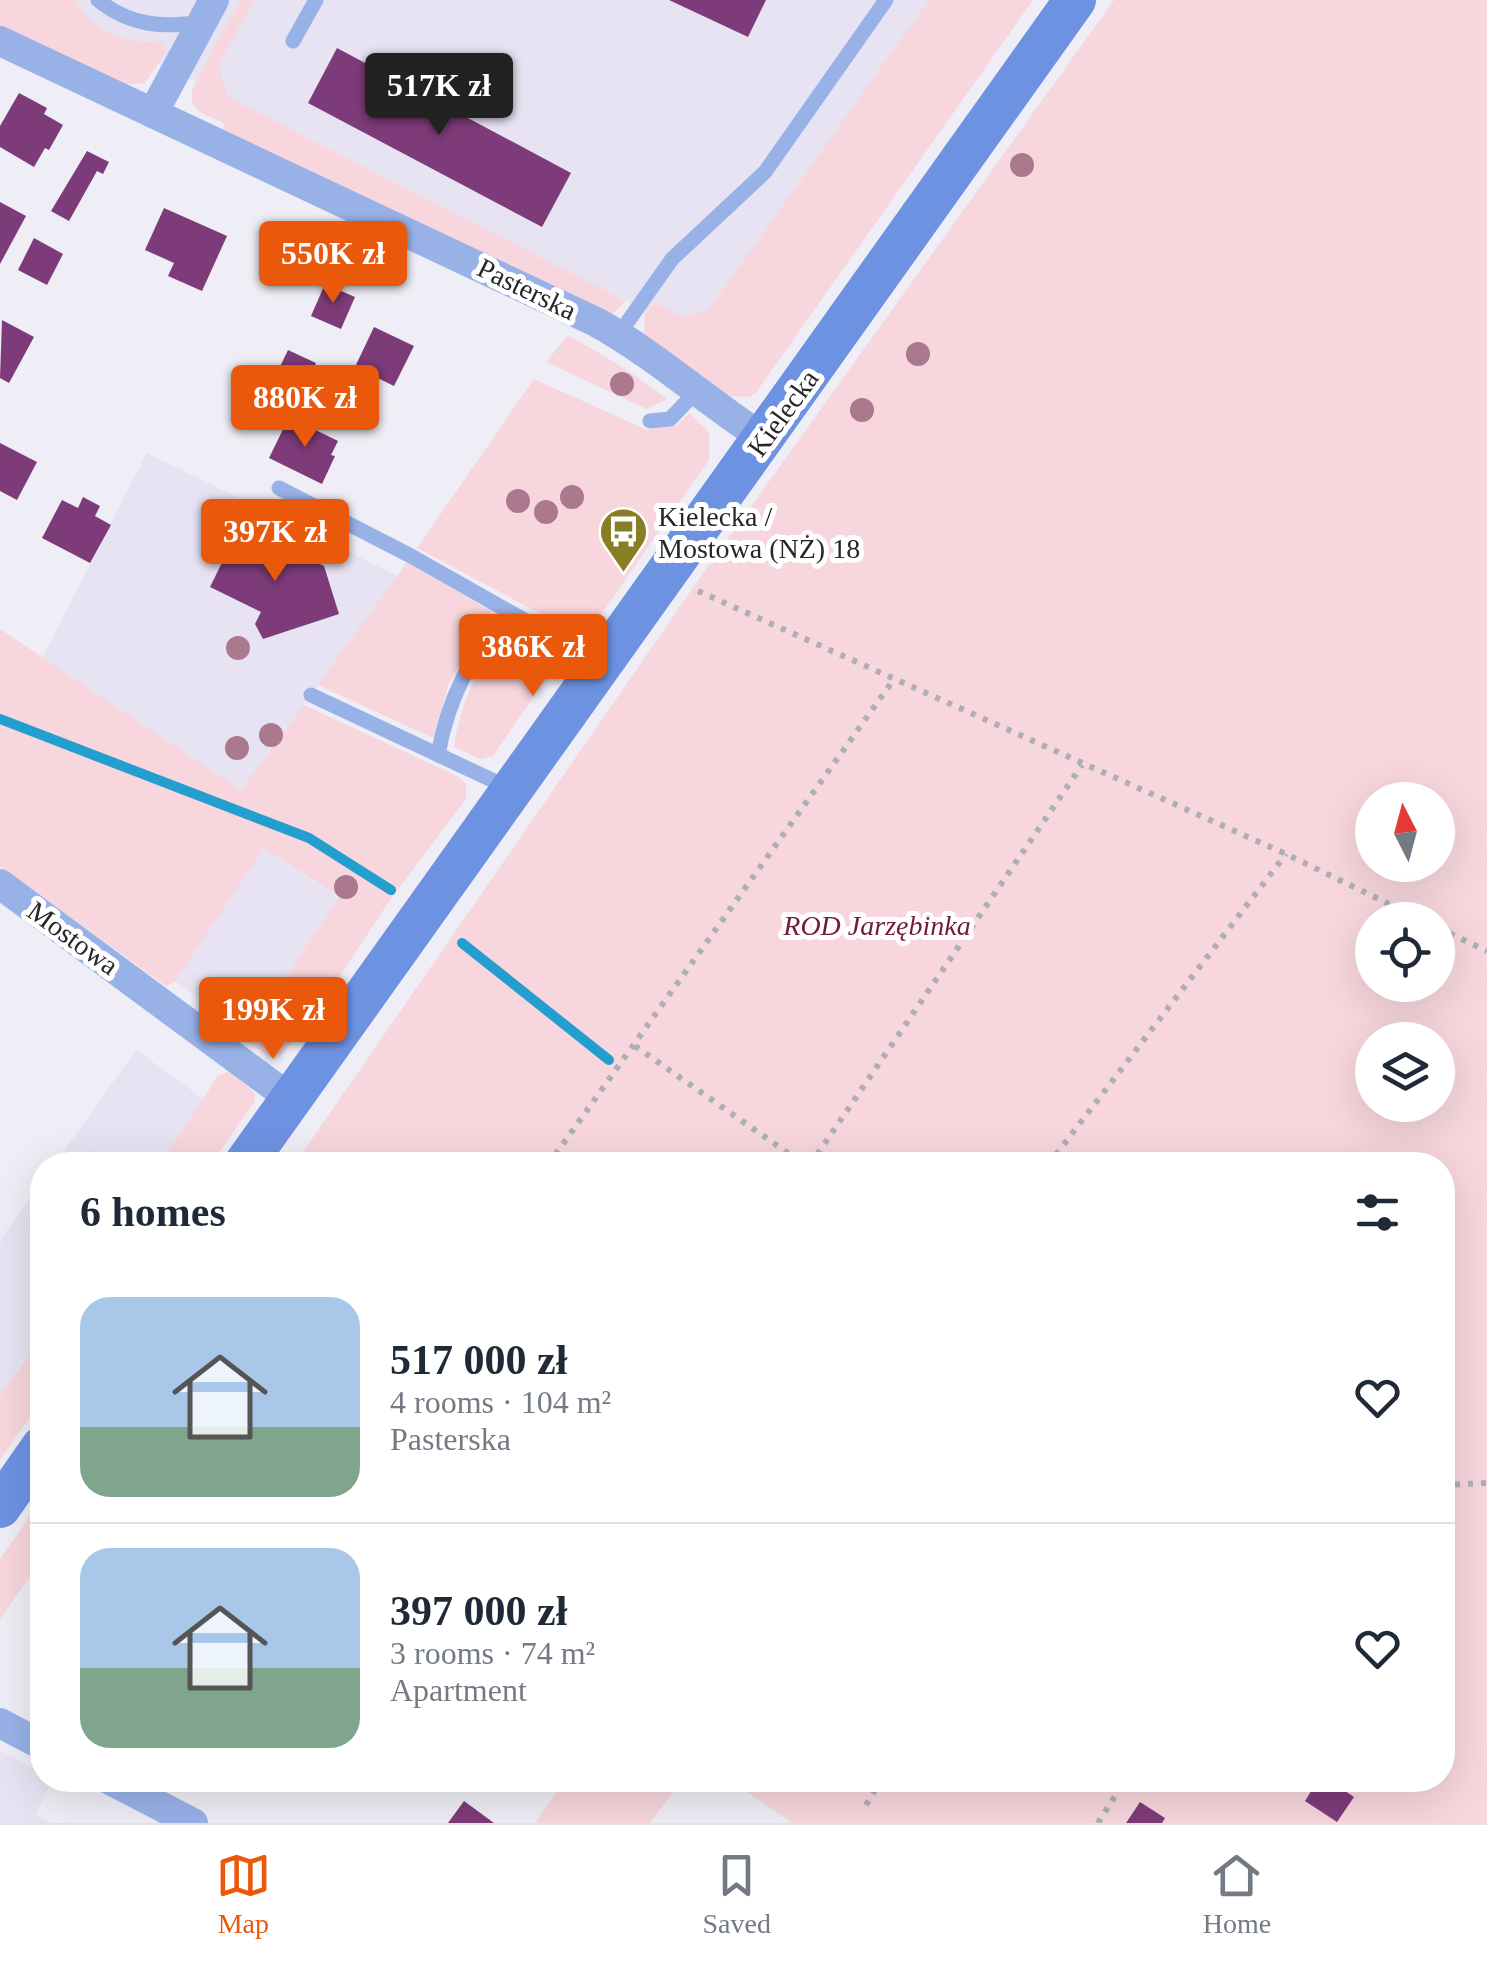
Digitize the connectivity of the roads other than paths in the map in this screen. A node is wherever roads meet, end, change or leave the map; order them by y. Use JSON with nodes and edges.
{"nodes":[{"id":1,"x":98,"y":0,"type":"edge"},
{"id":2,"x":316,"y":0,"type":"edge"},
{"id":3,"x":886,"y":0,"type":"edge"},
{"id":4,"x":1076,"y":0,"type":"edge"},
{"id":5,"x":208,"y":11,"type":"edge"},
{"id":6,"x":0,"y":41,"type":"edge"},
{"id":7,"x":293,"y":41,"type":"dead end"},
{"id":8,"x":153,"y":112,"type":"junction"},
{"id":9,"x":619,"y":334,"type":"junction"},
{"id":10,"x":696,"y":392,"type":"junction"},
{"id":11,"x":650,"y":421,"type":"dead end"},
{"id":12,"x":765,"y":439,"type":"junction"},
{"id":13,"x":278,"y":488,"type":"dead end"},
{"id":14,"x":511,"y":612,"type":"junction"},
{"id":15,"x":602,"y":664,"type":"junction"},
{"id":16,"x":311,"y":695,"type":"dead end"},
{"id":17,"x":438,"y":755,"type":"junction"},
{"id":18,"x":512,"y":790,"type":"junction"},
{"id":19,"x":0,"y":884,"type":"edge"},
{"id":20,"x":291,"y":1099,"type":"junction"},
{"id":21,"x":253,"y":1152,"type":"edge"},
{"id":22,"x":30,"y":1464,"type":"edge"},
{"id":23,"x":0,"y":1507,"type":"edge"},
{"id":24,"x":0,"y":1724,"type":"edge"},
{"id":25,"x":30,"y":1739,"type":"edge"},
{"id":26,"x":133,"y":1792,"type":"edge"},
{"id":27,"x":194,"y":1823,"type":"edge"}],
"edges":[{"from":1,"to":5,"type":"lane"},
{"from":2,"to":7,"type":"lane"},
{"from":3,"to":9,"type":"lane"},
{"from":4,"to":12,"type":"main road","name":"Kielecka"},
{"from":5,"to":8,"type":"street"},
{"from":6,"to":8,"type":"street","name":"Pasterska"},
{"from":8,"to":9,"type":"street","name":"Pasterska"},
{"from":9,"to":10,"type":"street","name":"Pasterska"},
{"from":10,"to":11,"type":"lane"},
{"from":10,"to":12,"type":"street","name":"Pasterska"},
{"from":12,"to":15,"type":"main road","name":"Kielecka"},
{"from":13,"to":14,"type":"lane"},
{"from":14,"to":15,"type":"lane"},
{"from":14,"to":17,"type":"lane"},
{"from":15,"to":18,"type":"main road","name":"Kielecka"},
{"from":16,"to":17,"type":"lane"},
{"from":17,"to":18,"type":"lane"},
{"from":18,"to":20,"type":"main road","name":"Kielecka"},
{"from":19,"to":20,"type":"street","name":"Mostowa"},
{"from":20,"to":21,"type":"main road","name":"Kielecka"},
{"from":22,"to":23,"type":"main road"},
{"from":24,"to":25,"type":"street"},
{"from":26,"to":27,"type":"street"}]}
